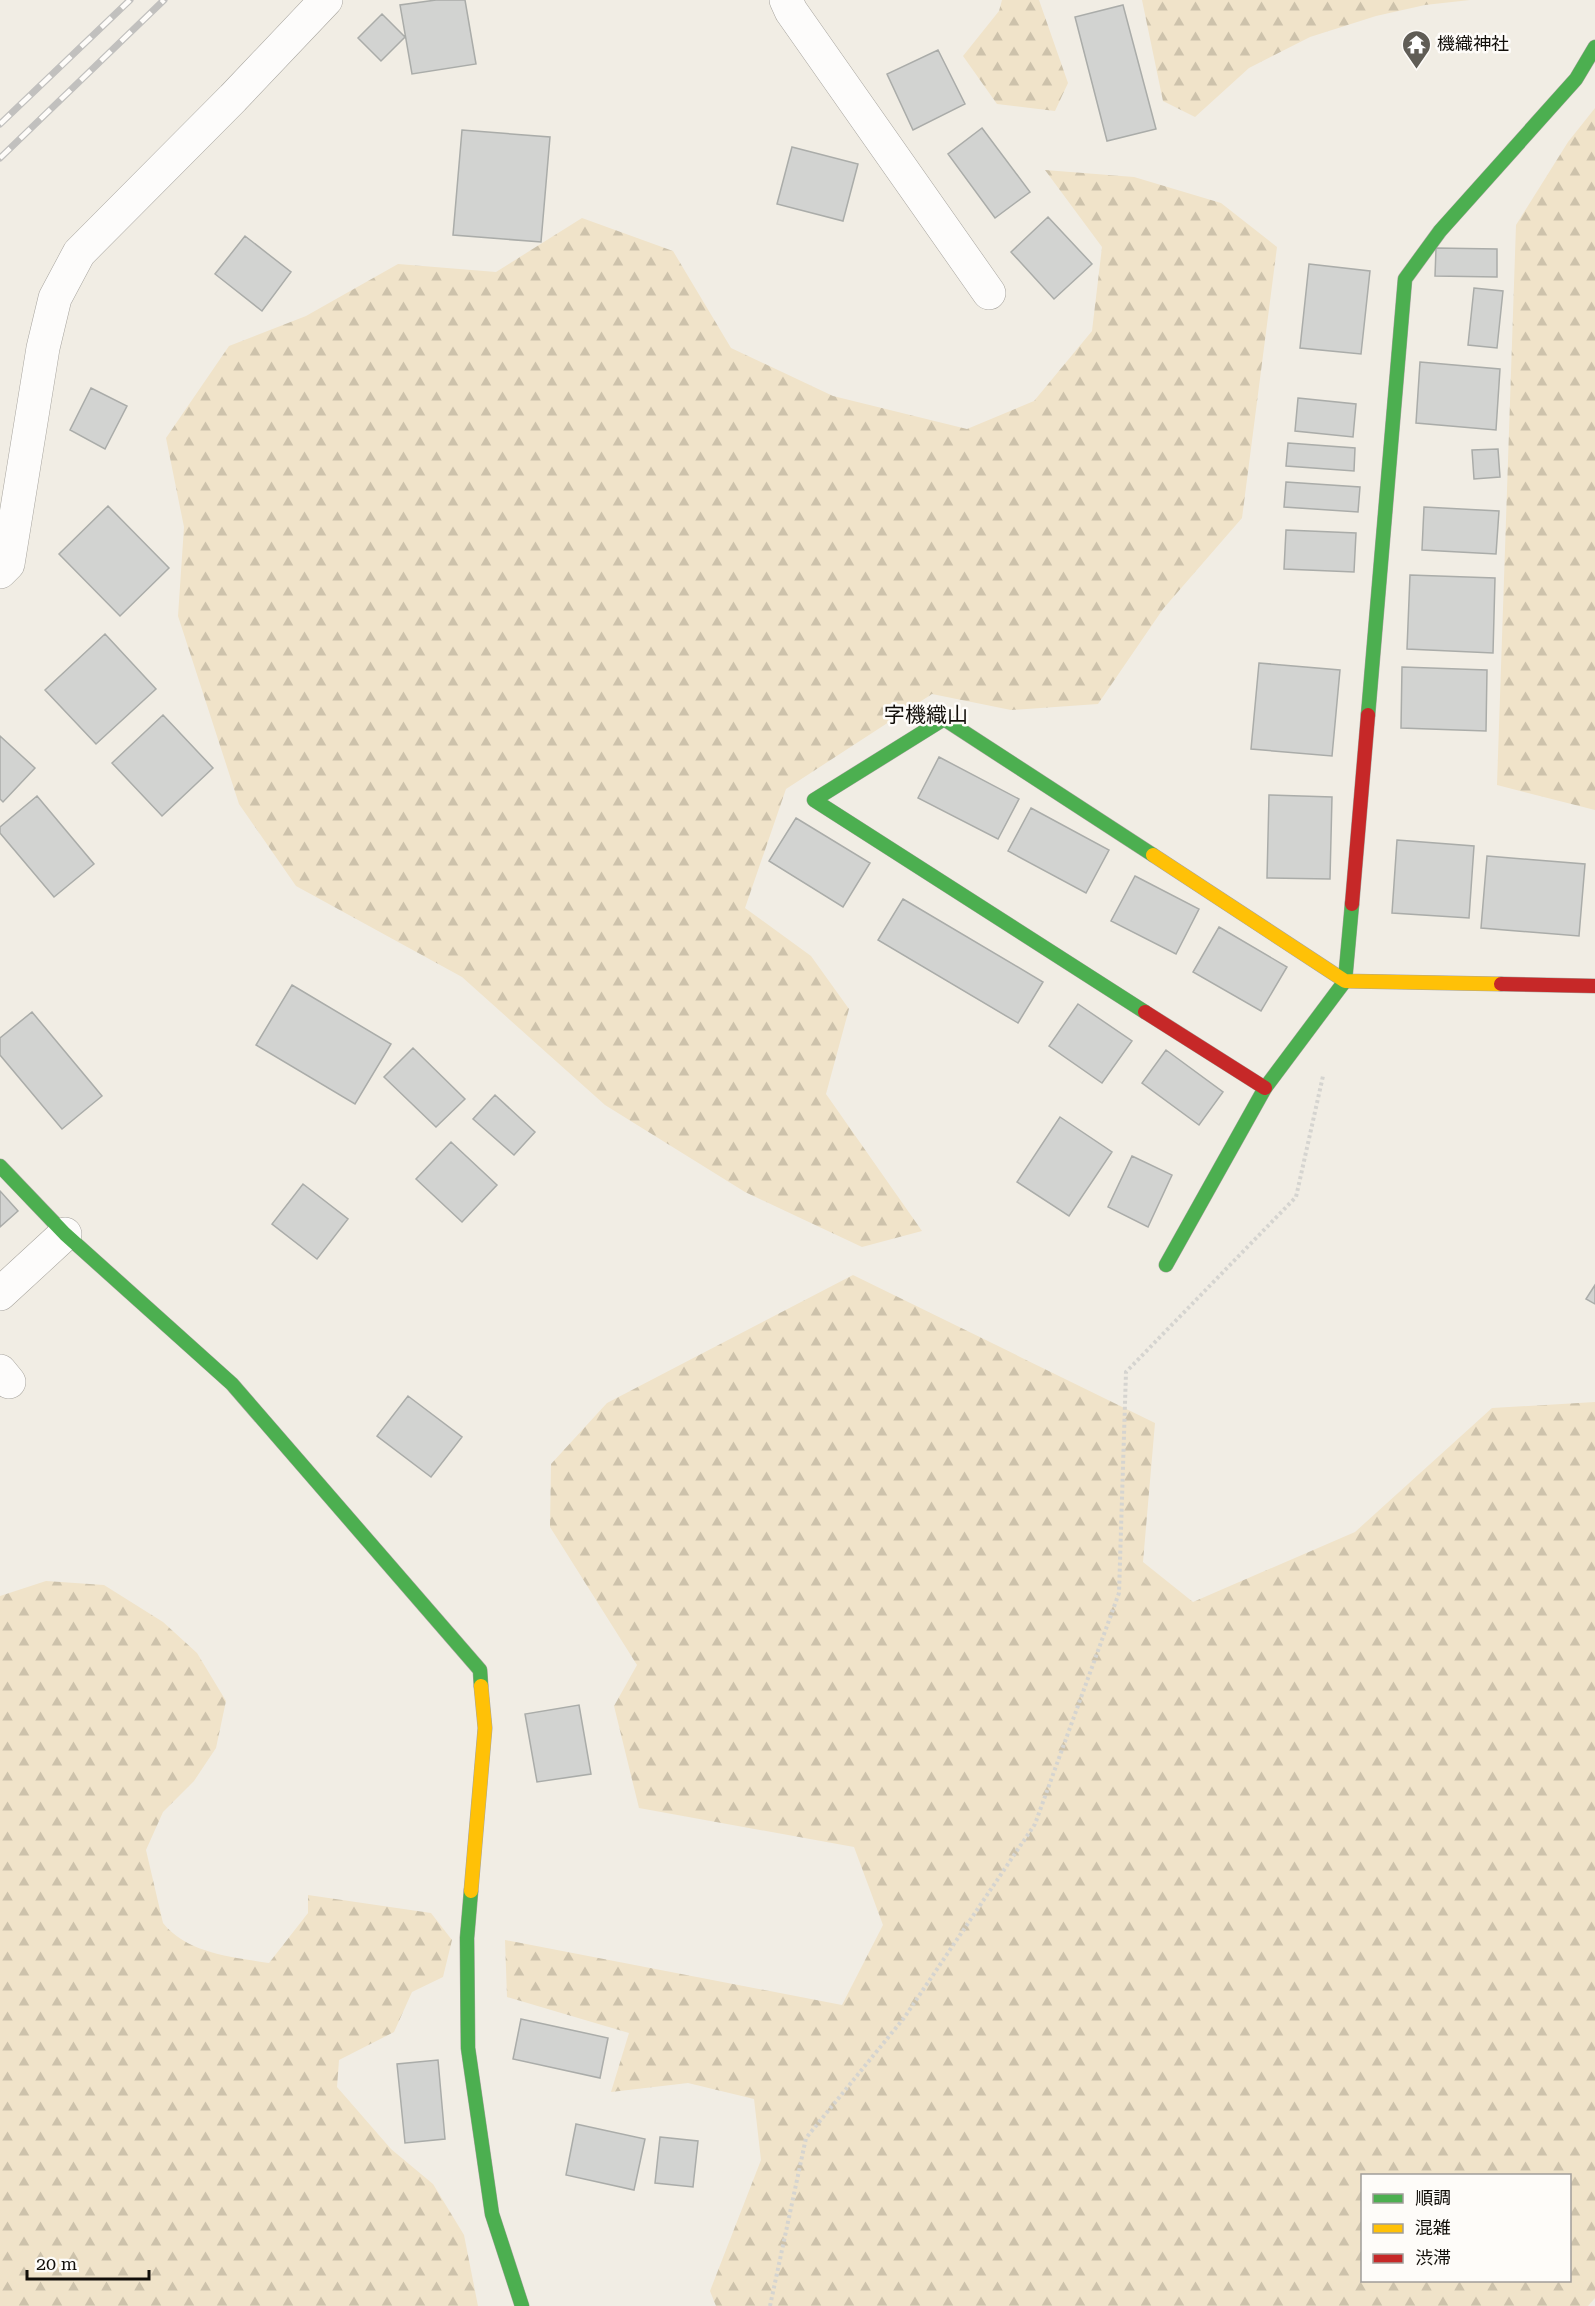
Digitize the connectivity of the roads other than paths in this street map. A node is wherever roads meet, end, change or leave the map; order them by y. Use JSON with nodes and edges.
{"nodes":[{"id":1,"x":326,"y":0,"type":"edge"},
{"id":2,"x":786,"y":0,"type":"edge"},
{"id":3,"x":1595,"y":47,"type":"edge"},
{"id":4,"x":989,"y":293,"type":"dead end"},
{"id":5,"x":0,"y":572,"type":"edge"},
{"id":6,"x":1345,"y":981,"type":"junction"},
{"id":7,"x":1595,"y":986,"type":"edge"},
{"id":8,"x":1265,"y":1088,"type":"junction"},
{"id":9,"x":0,"y":1166,"type":"edge"},
{"id":10,"x":65,"y":1234,"type":"junction"},
{"id":11,"x":1166,"y":1265,"type":"dead end"},
{"id":12,"x":0,"y":1294,"type":"edge"},
{"id":13,"x":522,"y":2306,"type":"edge"}],
"edges":[{"from":1,"to":5,"type":"street"},
{"from":2,"to":4,"type":"street"},
{"from":3,"to":6,"type":"street"},
{"from":6,"to":7,"type":"street"},
{"from":6,"to":8,"type":"street"},
{"from":6,"to":8,"type":"street"},
{"from":8,"to":11,"type":"street"},
{"from":9,"to":10,"type":"street"},
{"from":10,"to":12,"type":"street"},
{"from":10,"to":13,"type":"street"}]}
